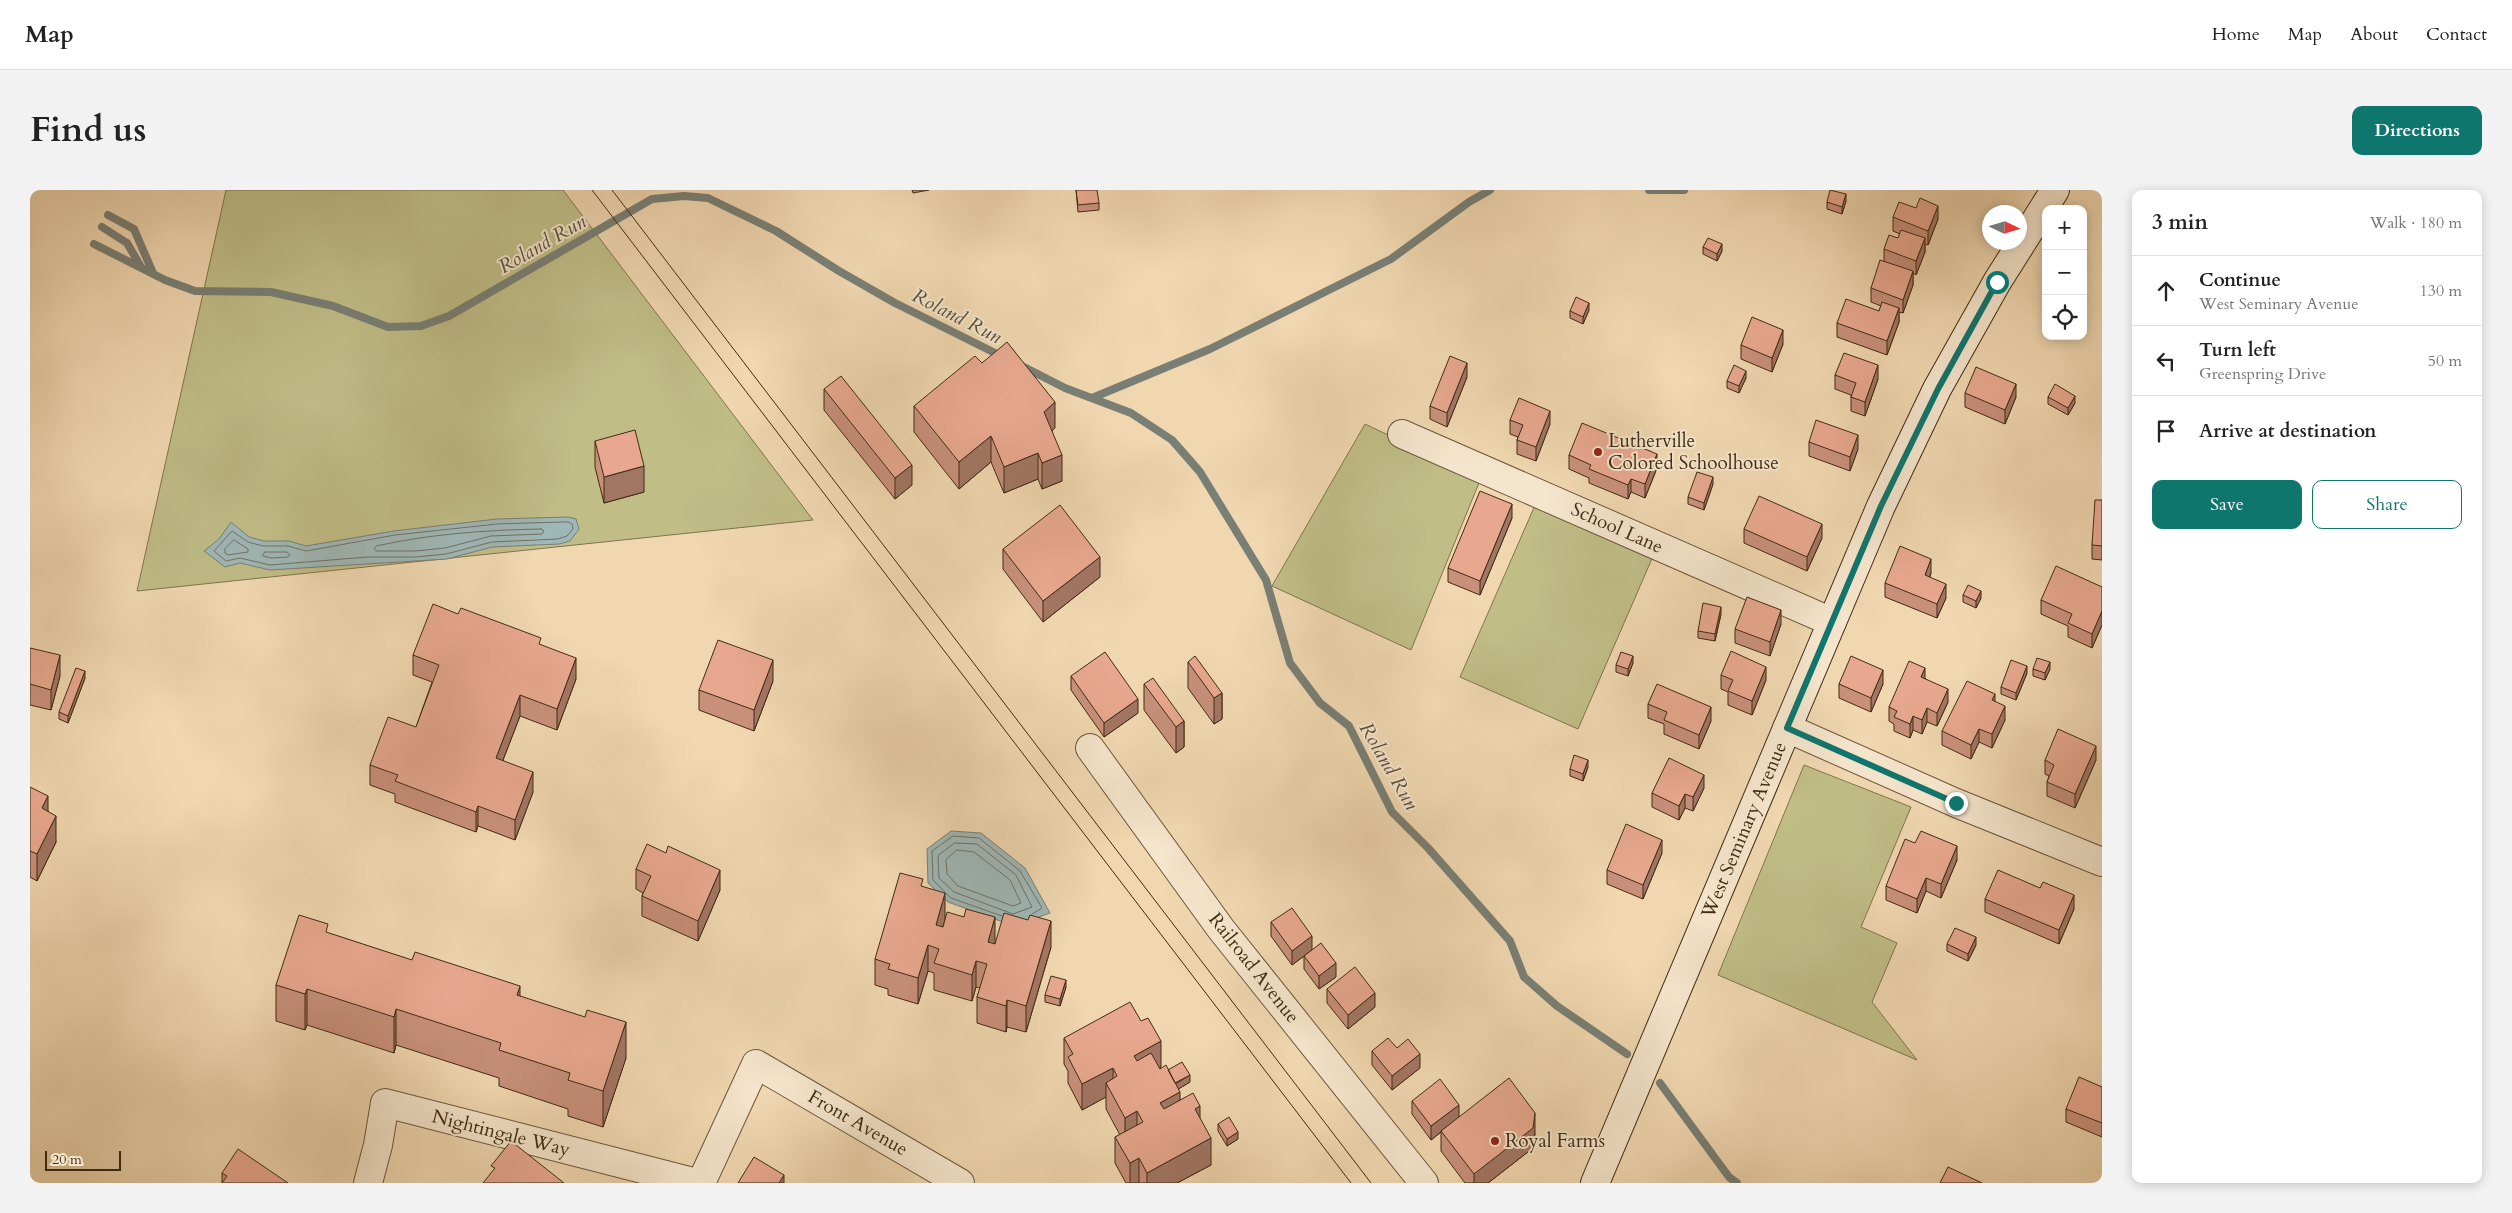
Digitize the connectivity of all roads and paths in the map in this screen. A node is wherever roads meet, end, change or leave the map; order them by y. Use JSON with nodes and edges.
{"nodes":[{"id":1,"x":2055,"y":190,"type":"edge"},
{"id":2,"x":1402,"y":434,"type":"dead end"},
{"id":3,"x":1832,"y":622,"type":"junction"},
{"id":4,"x":1787,"y":728,"type":"junction"},
{"id":5,"x":1090,"y":748,"type":"dead end"},
{"id":6,"x":2102,"y":862,"type":"edge"},
{"id":7,"x":368,"y":1183,"type":"edge"},
{"id":8,"x":697,"y":1183,"type":"edge"},
{"id":9,"x":702,"y":1183,"type":"edge"},
{"id":10,"x":960,"y":1183,"type":"edge"},
{"id":11,"x":1424,"y":1183,"type":"edge"},
{"id":12,"x":1595,"y":1183,"type":"edge"}],
"edges":[{"from":1,"to":3,"type":"street","name":"West Seminary Avenue"},
{"from":2,"to":3,"type":"street","name":"School Lane"},
{"from":3,"to":4,"type":"street","name":"West Seminary Avenue"},
{"from":4,"to":6,"type":"street"},
{"from":4,"to":12,"type":"street","name":"West Seminary Avenue"},
{"from":5,"to":11,"type":"street","name":"Railroad Avenue"},
{"from":7,"to":8,"type":"street","name":"Nightingale Way"},
{"from":9,"to":10,"type":"street","name":"Front Avenue"}]}
